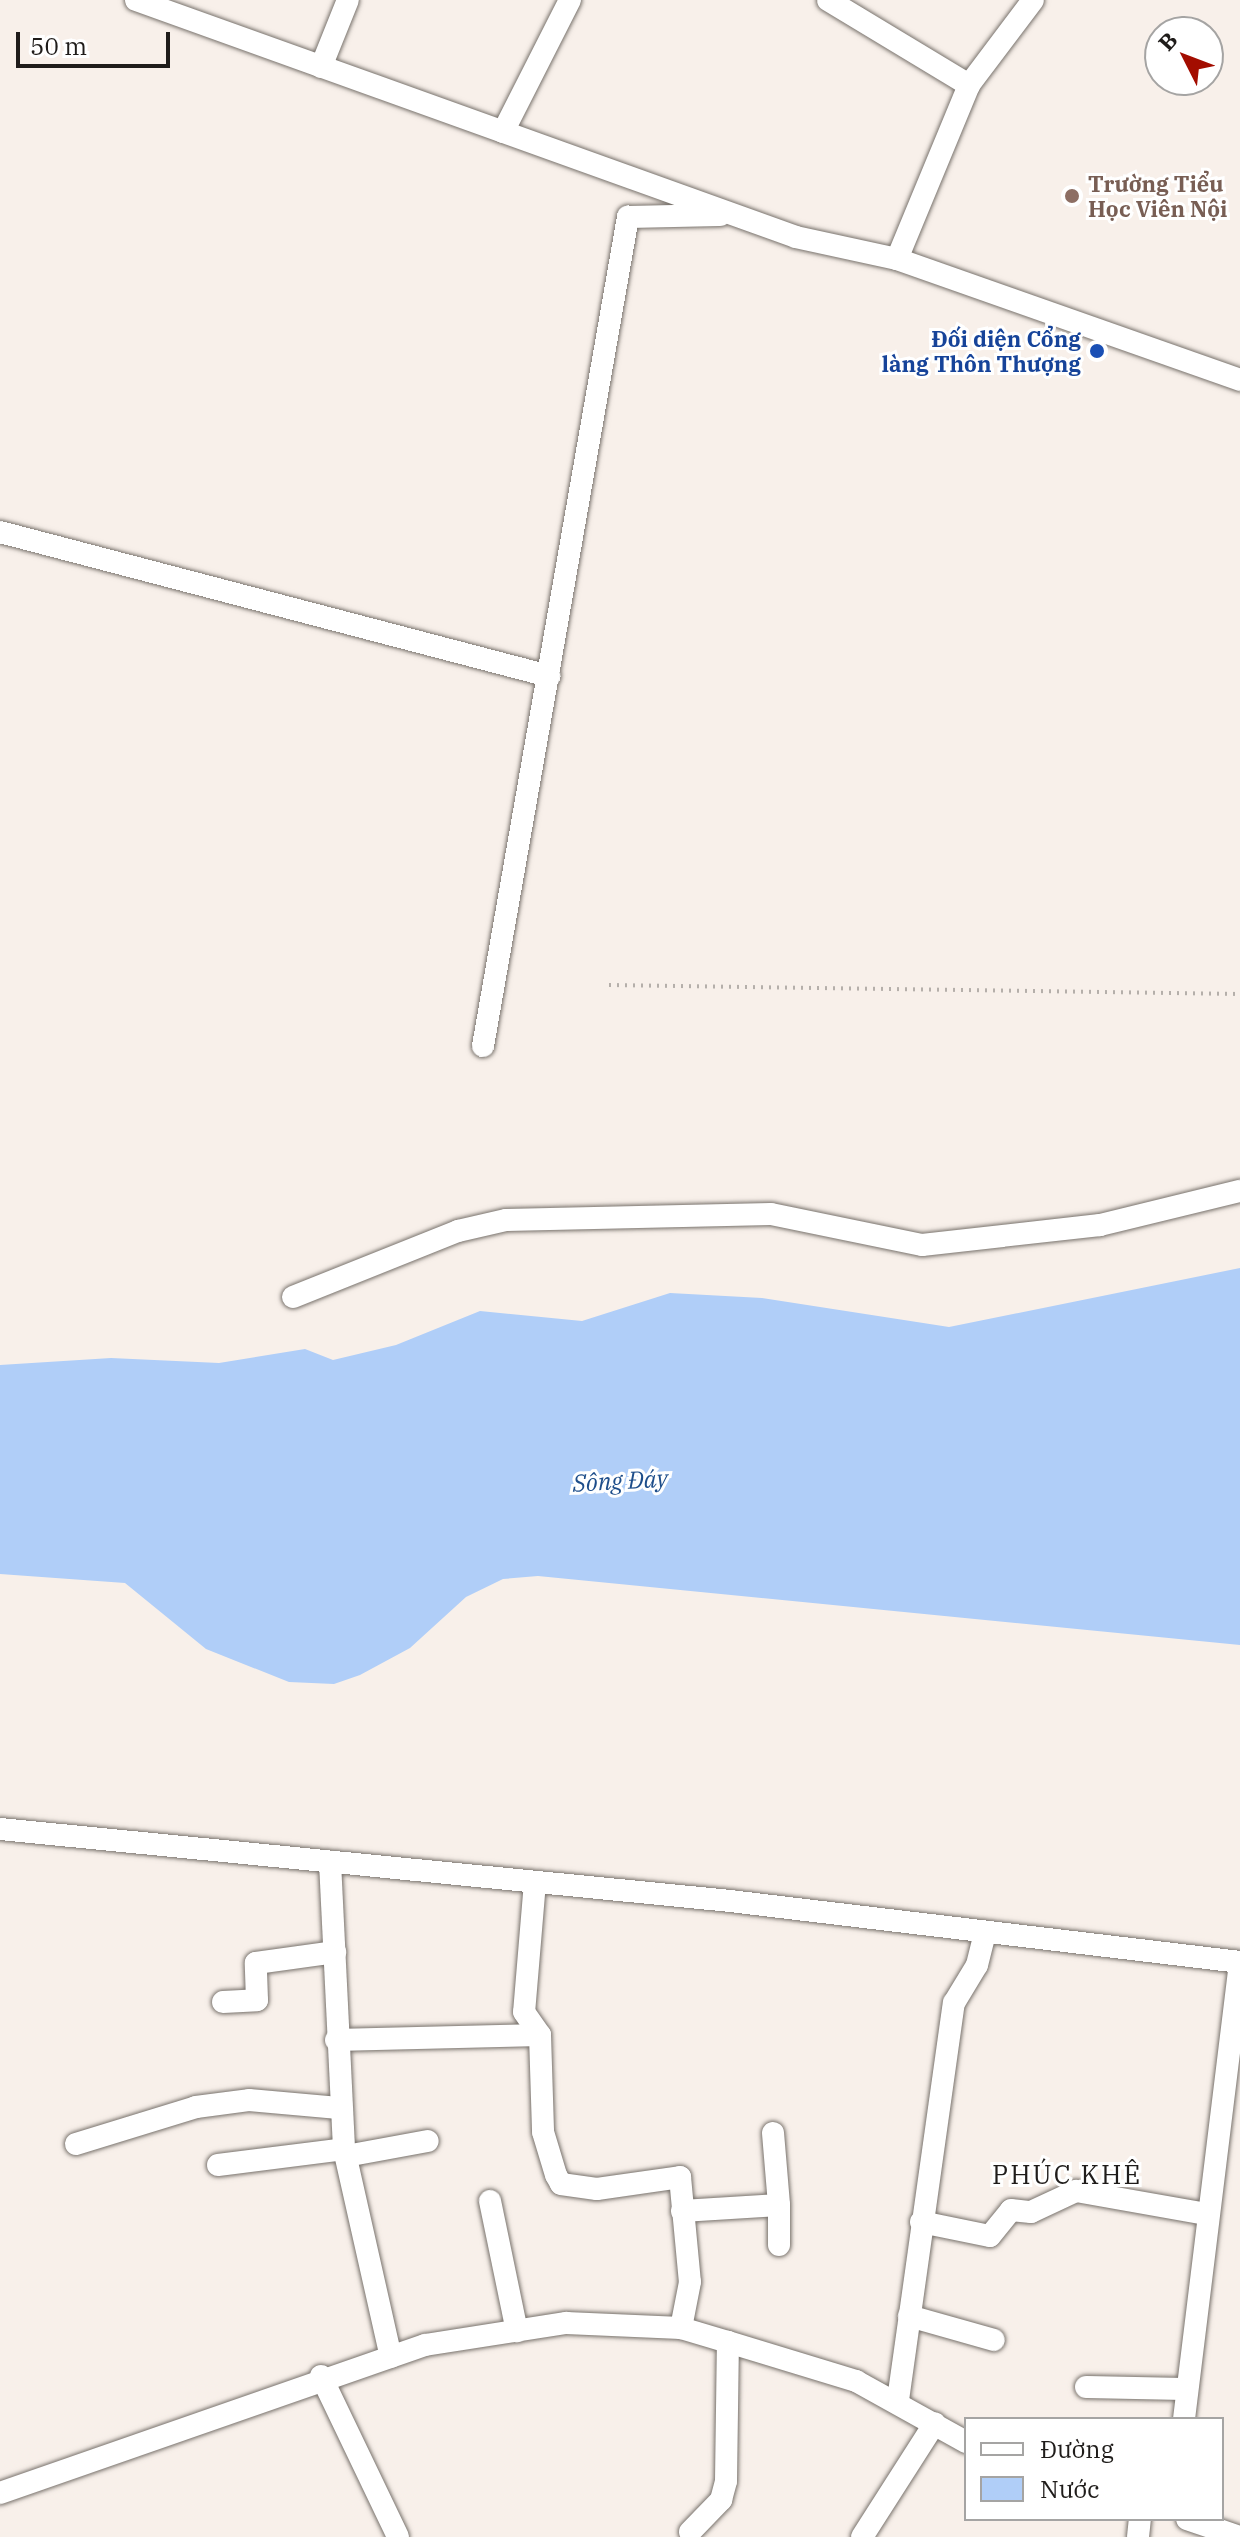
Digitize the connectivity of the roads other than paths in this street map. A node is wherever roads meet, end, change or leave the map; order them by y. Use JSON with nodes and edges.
{"nodes":[{"id":1,"x":136,"y":0,"type":"edge"},
{"id":2,"x":348,"y":0,"type":"edge"},
{"id":3,"x":570,"y":0,"type":"edge"},
{"id":4,"x":828,"y":0,"type":"edge"},
{"id":5,"x":1033,"y":0,"type":"edge"},
{"id":6,"x":321,"y":67,"type":"junction"},
{"id":7,"x":969,"y":85,"type":"junction"},
{"id":8,"x":503,"y":132,"type":"junction"},
{"id":9,"x":734,"y":215,"type":"junction"},
{"id":10,"x":897,"y":259,"type":"junction"},
{"id":11,"x":1240,"y":380,"type":"edge"},
{"id":12,"x":0,"y":532,"type":"edge"},
{"id":13,"x":549,"y":676,"type":"junction"},
{"id":14,"x":483,"y":1046,"type":"dead end"},
{"id":15,"x":1240,"y":1191,"type":"edge"},
{"id":16,"x":293,"y":1297,"type":"dead end"},
{"id":17,"x":0,"y":1829,"type":"edge"},
{"id":18,"x":330,"y":1862,"type":"junction"},
{"id":19,"x":535,"y":1882,"type":"junction"},
{"id":20,"x":985,"y":1932,"type":"junction"},
{"id":21,"x":335,"y":1952,"type":"junction"},
{"id":22,"x":1240,"y":1962,"type":"edge"},
{"id":23,"x":223,"y":2002,"type":"dead end"},
{"id":24,"x":540,"y":2035,"type":"junction"},
{"id":25,"x":336,"y":2040,"type":"junction"},
{"id":26,"x":339,"y":2108,"type":"junction"},
{"id":27,"x":773,"y":2133,"type":"dead end"},
{"id":28,"x":428,"y":2141,"type":"dead end"},
{"id":29,"x":76,"y":2144,"type":"dead end"},
{"id":30,"x":345,"y":2153,"type":"junction"},
{"id":31,"x":218,"y":2165,"type":"dead end"},
{"id":32,"x":490,"y":2201,"type":"dead end"},
{"id":33,"x":779,"y":2205,"type":"junction"},
{"id":34,"x":682,"y":2211,"type":"junction"},
{"id":35,"x":1207,"y":2214,"type":"junction"},
{"id":36,"x":921,"y":2222,"type":"junction"},
{"id":37,"x":779,"y":2245,"type":"dead end"},
{"id":38,"x":909,"y":2316,"type":"junction"},
{"id":39,"x":681,"y":2328,"type":"junction"},
{"id":40,"x":517,"y":2331,"type":"junction"},
{"id":41,"x":994,"y":2340,"type":"dead end"},
{"id":42,"x":728,"y":2342,"type":"junction"},
{"id":43,"x":391,"y":2357,"type":"junction"},
{"id":44,"x":321,"y":2376,"type":"junction"},
{"id":45,"x":1086,"y":2387,"type":"dead end"},
{"id":46,"x":1185,"y":2389,"type":"junction"},
{"id":47,"x":898,"y":2400,"type":"junction"},
{"id":48,"x":1184,"y":2417,"type":"edge"},
{"id":49,"x":935,"y":2423,"type":"junction"},
{"id":50,"x":964,"y":2441,"type":"edge"},
{"id":51,"x":0,"y":2493,"type":"edge"},
{"id":52,"x":1193,"y":2521,"type":"edge"},
{"id":53,"x":690,"y":2532,"type":"dead end"},
{"id":54,"x":398,"y":2537,"type":"edge"},
{"id":55,"x":862,"y":2537,"type":"edge"},
{"id":56,"x":1240,"y":2537,"type":"edge"}],
"edges":[{"from":1,"to":6,"type":"street"},
{"from":2,"to":6,"type":"street"},
{"from":3,"to":8,"type":"street"},
{"from":4,"to":7,"type":"street"},
{"from":5,"to":7,"type":"street"},
{"from":6,"to":8,"type":"street"},
{"from":7,"to":10,"type":"street"},
{"from":8,"to":9,"type":"street"},
{"from":9,"to":10,"type":"street"},
{"from":9,"to":13,"type":"street"},
{"from":10,"to":11,"type":"street"},
{"from":12,"to":13,"type":"street"},
{"from":13,"to":14,"type":"street"},
{"from":15,"to":16,"type":"street"},
{"from":17,"to":18,"type":"street"},
{"from":18,"to":19,"type":"street"},
{"from":18,"to":21,"type":"street"},
{"from":19,"to":20,"type":"street"},
{"from":19,"to":24,"type":"street"},
{"from":20,"to":22,"type":"street"},
{"from":20,"to":36,"type":"street"},
{"from":21,"to":23,"type":"street"},
{"from":21,"to":25,"type":"street"},
{"from":22,"to":35,"type":"street"},
{"from":24,"to":25,"type":"street"},
{"from":24,"to":34,"type":"street"},
{"from":25,"to":26,"type":"street"},
{"from":26,"to":29,"type":"street"},
{"from":26,"to":30,"type":"street"},
{"from":27,"to":33,"type":"street"},
{"from":28,"to":30,"type":"street"},
{"from":30,"to":31,"type":"street"},
{"from":30,"to":43,"type":"street"},
{"from":32,"to":40,"type":"street"},
{"from":33,"to":34,"type":"street"},
{"from":33,"to":37,"type":"street"},
{"from":34,"to":39,"type":"street"},
{"from":35,"to":36,"type":"street"},
{"from":35,"to":46,"type":"street"},
{"from":36,"to":38,"type":"street"},
{"from":38,"to":41,"type":"street"},
{"from":38,"to":47,"type":"street"},
{"from":39,"to":40,"type":"street"},
{"from":39,"to":42,"type":"street"},
{"from":40,"to":43,"type":"street"},
{"from":42,"to":47,"type":"street"},
{"from":42,"to":53,"type":"street"},
{"from":43,"to":44,"type":"street"},
{"from":44,"to":51,"type":"street"},
{"from":44,"to":54,"type":"street"},
{"from":45,"to":46,"type":"street"},
{"from":46,"to":48,"type":"street"},
{"from":47,"to":49,"type":"street"},
{"from":49,"to":50,"type":"street"},
{"from":49,"to":55,"type":"street"},
{"from":52,"to":56,"type":"street"}]}
